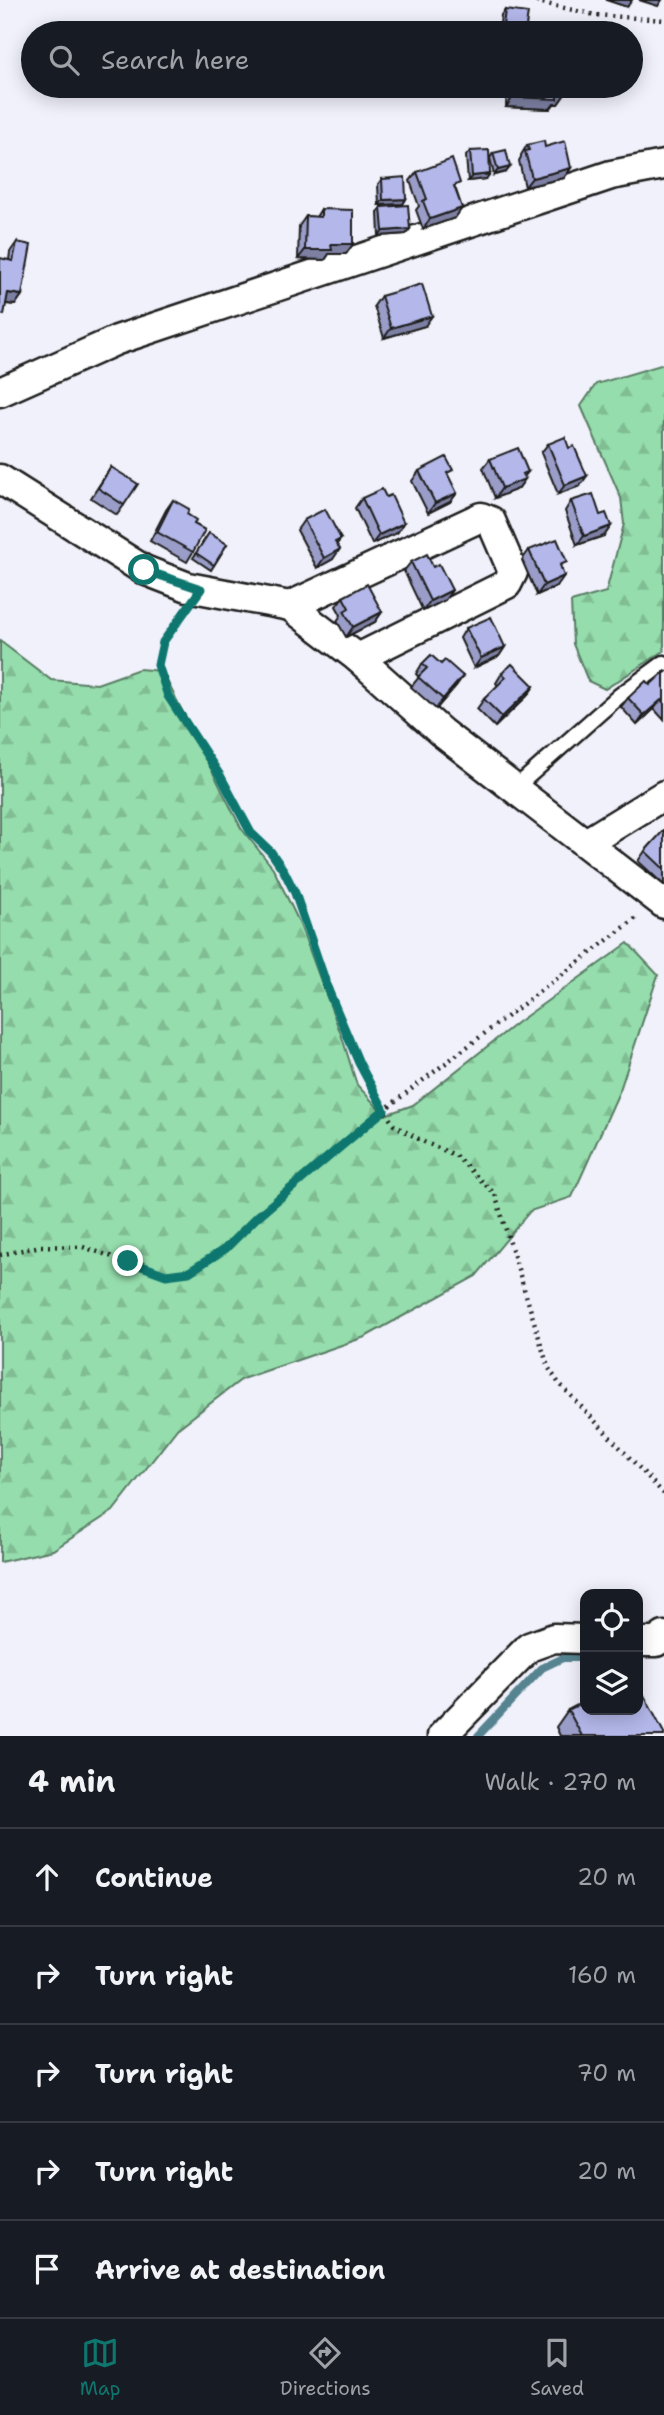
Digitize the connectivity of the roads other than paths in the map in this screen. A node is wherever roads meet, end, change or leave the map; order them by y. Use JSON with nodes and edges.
{"nodes":[{"id":1,"x":664,"y":165,"type":"edge"},
{"id":2,"x":0,"y":392,"type":"edge"},
{"id":3,"x":0,"y":479,"type":"edge"},
{"id":4,"x":290,"y":606,"type":"junction"},
{"id":5,"x":358,"y":658,"type":"junction"},
{"id":6,"x":664,"y":663,"type":"edge"},
{"id":7,"x":515,"y":788,"type":"junction"},
{"id":8,"x":664,"y":795,"type":"edge"},
{"id":9,"x":586,"y":843,"type":"junction"},
{"id":10,"x":661,"y":902,"type":"edge"},
{"id":11,"x":664,"y":1636,"type":"edge"},
{"id":12,"x":580,"y":1639,"type":"edge"},
{"id":13,"x":643,"y":1642,"type":"edge"},
{"id":14,"x":442,"y":1736,"type":"edge"}],
"edges":[{"from":1,"to":2,"type":"street"},
{"from":3,"to":4,"type":"street"},
{"from":4,"to":5,"type":"street"},
{"from":4,"to":5,"type":"street"},
{"from":5,"to":7,"type":"street"},
{"from":6,"to":7,"type":"lane"},
{"from":7,"to":9,"type":"street"},
{"from":8,"to":9,"type":"street"},
{"from":9,"to":10,"type":"street"},
{"from":11,"to":13,"type":"street"},
{"from":12,"to":14,"type":"street"}]}
